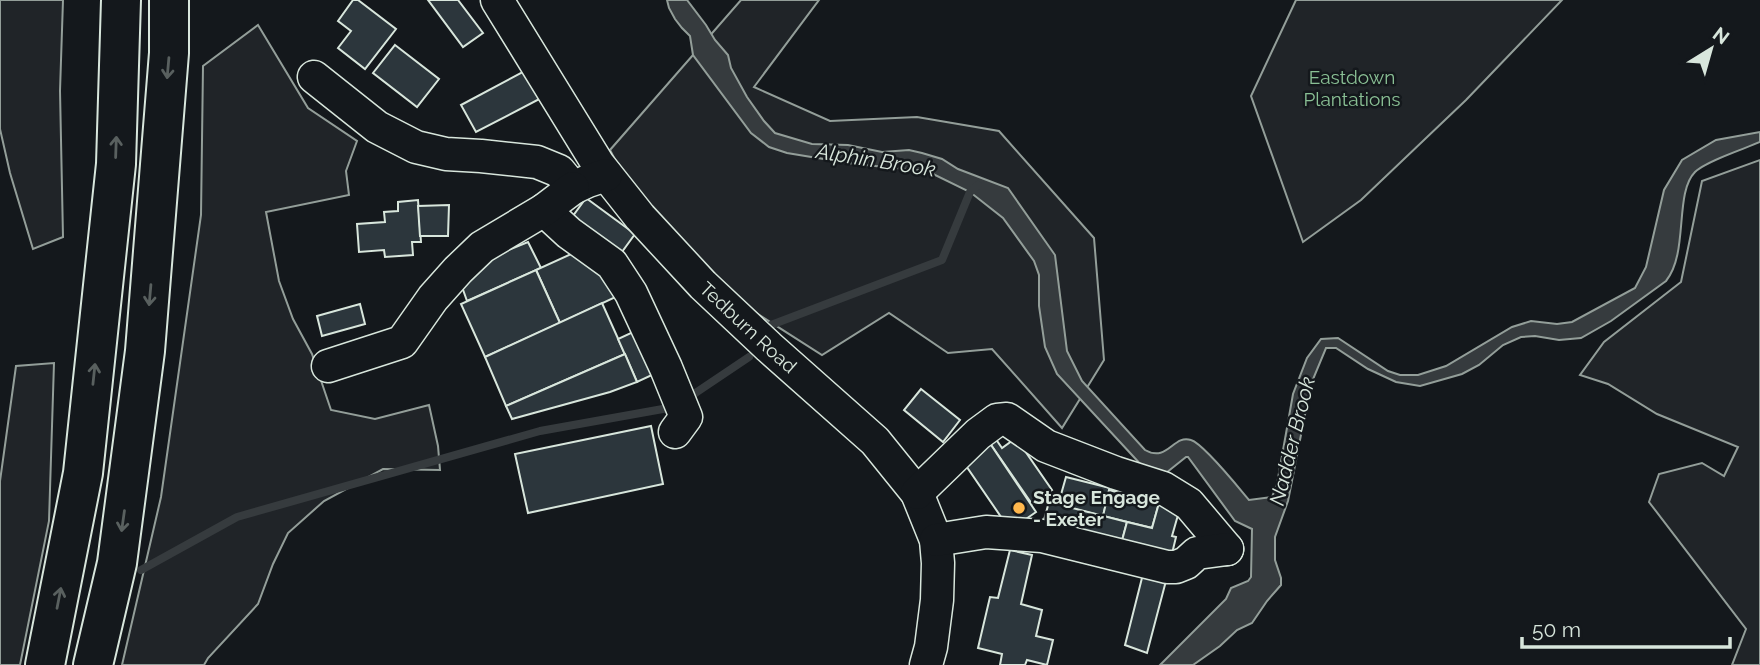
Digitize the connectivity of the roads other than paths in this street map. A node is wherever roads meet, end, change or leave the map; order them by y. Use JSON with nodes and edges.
{"nodes":[{"id":1,"x":121,"y":0,"type":"edge"},
{"id":2,"x":169,"y":0,"type":"edge"},
{"id":3,"x":497,"y":0,"type":"edge"},
{"id":4,"x":314,"y":77,"type":"dead end"},
{"id":5,"x":606,"y":175,"type":"junction"},
{"id":6,"x":573,"y":188,"type":"junction"},
{"id":7,"x":544,"y":209,"type":"junction"},
{"id":8,"x":328,"y":366,"type":"dead end"},
{"id":9,"x":680,"y":425,"type":"dead end"},
{"id":10,"x":917,"y":493,"type":"junction"},
{"id":11,"x":936,"y":540,"type":"junction"},
{"id":12,"x":45,"y":665,"type":"edge"},
{"id":13,"x":93,"y":665,"type":"edge"},
{"id":14,"x":926,"y":665,"type":"edge"}],
"edges":[{"from":12,"to":1,"type":"highway","one_way":true},
{"from":2,"to":13,"type":"highway","one_way":true},
{"from":3,"to":5,"type":"street","name":"Tedburn Road"},
{"from":4,"to":6,"type":"street"},
{"from":5,"to":6,"type":"street"},
{"from":5,"to":10,"type":"street","name":"Tedburn Road"},
{"from":6,"to":7,"type":"street"},
{"from":7,"to":8,"type":"street"},
{"from":7,"to":9,"type":"street"},
{"from":10,"to":11,"type":"street","name":"Tedburn Road"},
{"from":10,"to":11,"type":"street"},
{"from":11,"to":14,"type":"street","name":"Tedburn Road"}]}
